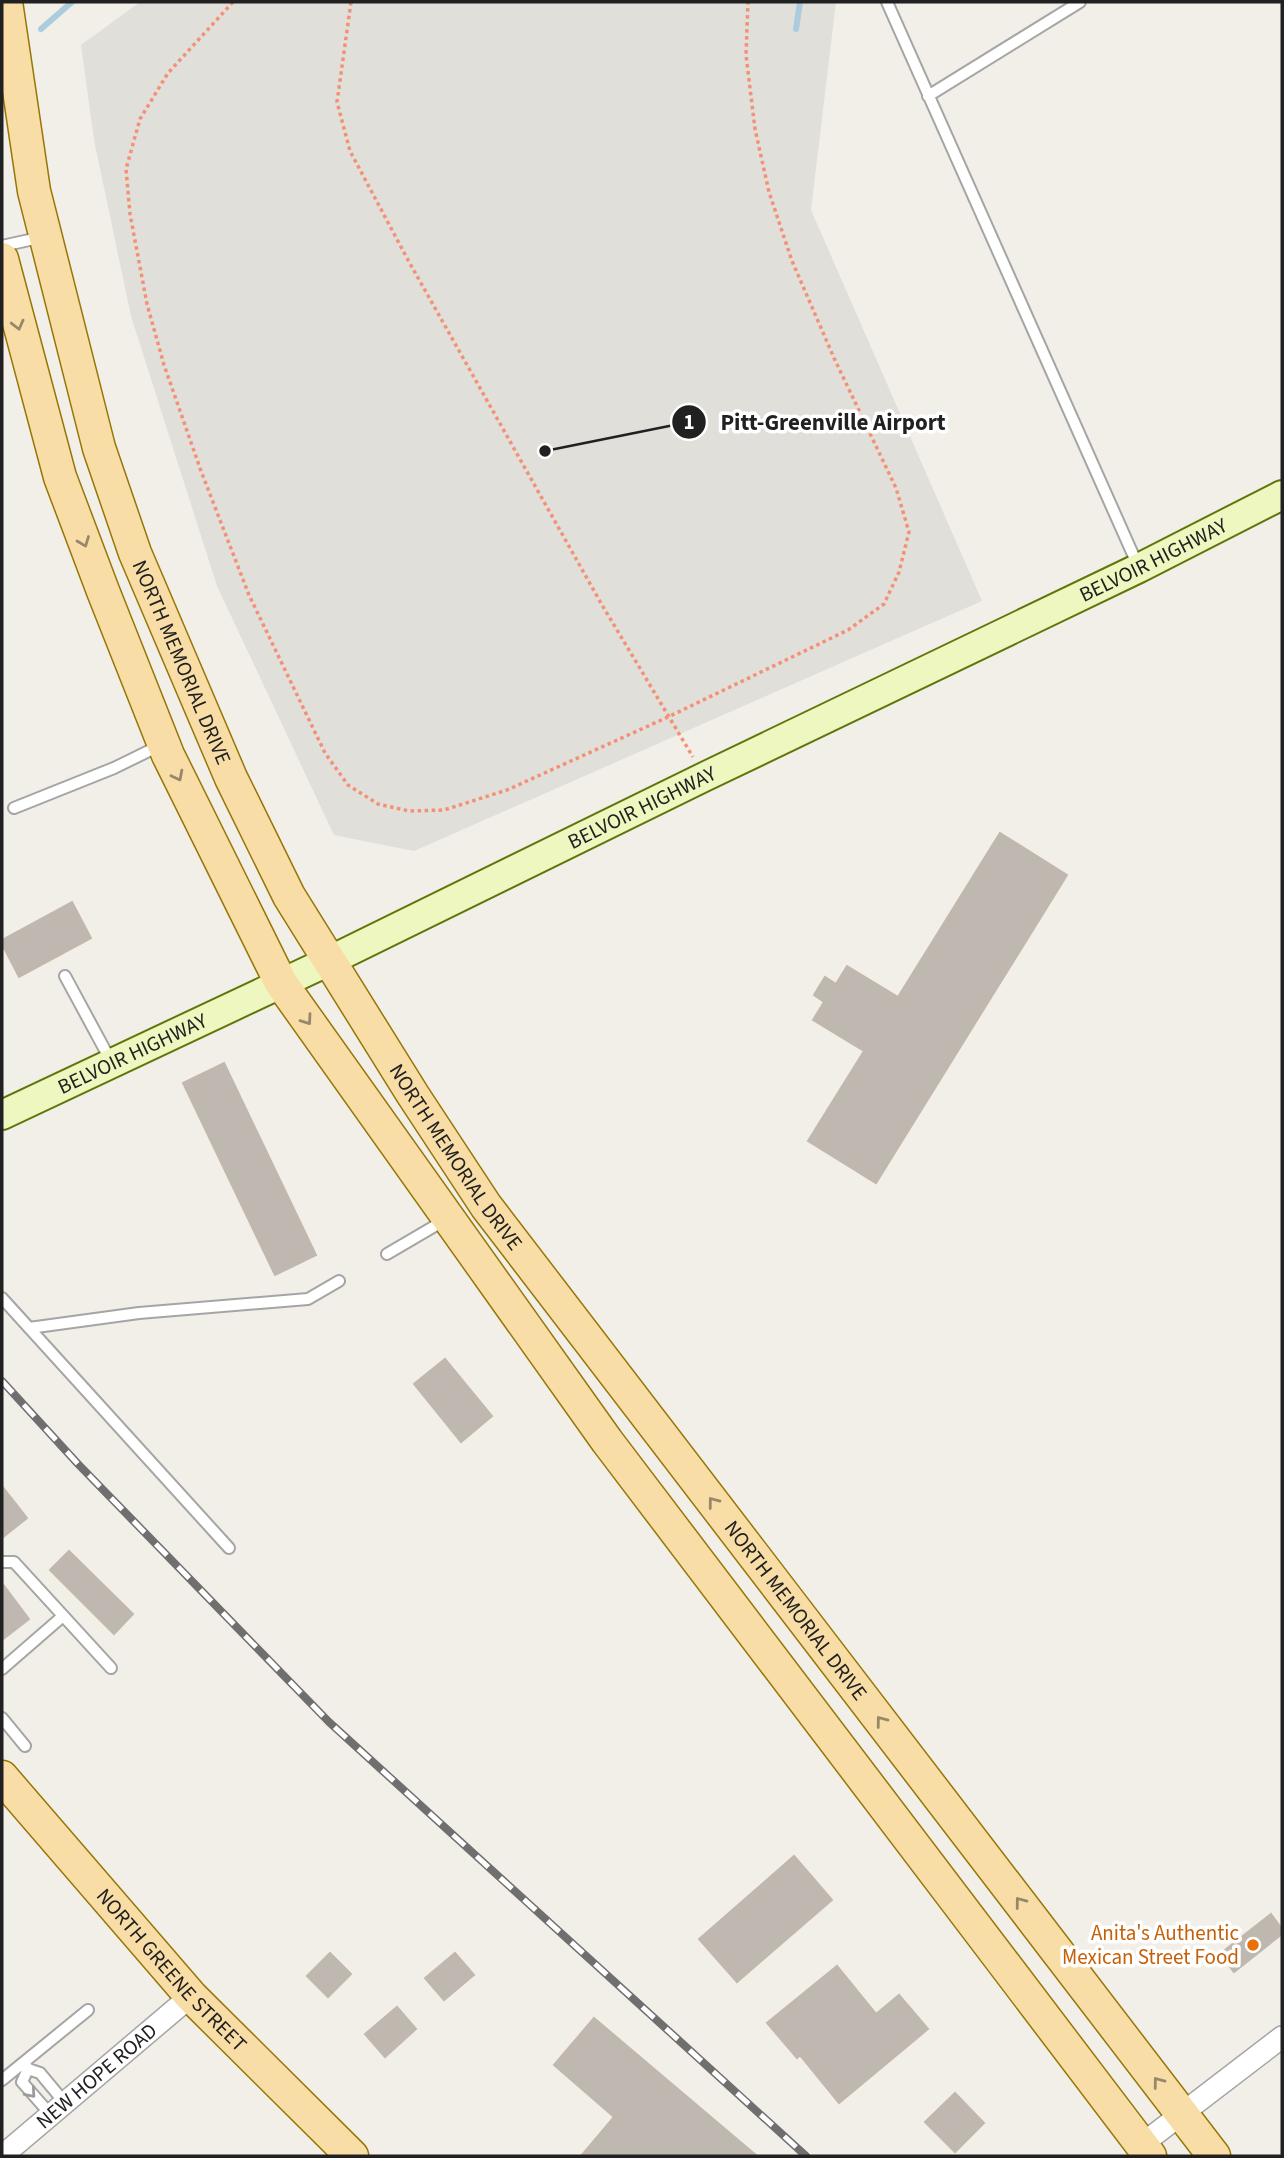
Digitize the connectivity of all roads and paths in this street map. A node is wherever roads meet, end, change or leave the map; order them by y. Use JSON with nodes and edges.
{"nodes":[{"id":1,"x":6,"y":2,"type":"edge"},
{"id":2,"x":233,"y":2,"type":"edge"},
{"id":3,"x":351,"y":2,"type":"edge"},
{"id":4,"x":748,"y":2,"type":"edge"},
{"id":5,"x":887,"y":2,"type":"edge"},
{"id":6,"x":1080,"y":2,"type":"edge"},
{"id":7,"x":928,"y":96,"type":"junction"},
{"id":8,"x":45,"y":236,"type":"junction"},
{"id":9,"x":2,"y":246,"type":"edge"},
{"id":10,"x":2,"y":259,"type":"edge"},
{"id":11,"x":1282,"y":495,"type":"edge"},
{"id":12,"x":1139,"y":568,"type":"junction"},
{"id":13,"x":668,"y":717,"type":"junction"},
{"id":14,"x":163,"y":743,"type":"junction"},
{"id":15,"x":705,"y":777,"type":"junction"},
{"id":16,"x":13,"y":808,"type":"dead end"},
{"id":17,"x":329,"y":961,"type":"junction"},
{"id":18,"x":65,"y":976,"type":"dead end"},
{"id":19,"x":281,"y":984,"type":"junction"},
{"id":20,"x":112,"y":1063,"type":"junction"},
{"id":21,"x":2,"y":1115,"type":"edge"},
{"id":22,"x":447,"y":1218,"type":"junction"},
{"id":23,"x":387,"y":1254,"type":"dead end"},
{"id":24,"x":339,"y":1281,"type":"dead end"},
{"id":25,"x":2,"y":1298,"type":"edge"},
{"id":26,"x":29,"y":1328,"type":"junction"},
{"id":27,"x":229,"y":1548,"type":"dead end"},
{"id":28,"x":2,"y":1562,"type":"edge"},
{"id":29,"x":63,"y":1616,"type":"junction"},
{"id":30,"x":111,"y":1668,"type":"dead end"},
{"id":31,"x":2,"y":1669,"type":"edge"},
{"id":32,"x":2,"y":1718,"type":"edge"},
{"id":33,"x":25,"y":1746,"type":"dead end"},
{"id":34,"x":2,"y":1777,"type":"edge"},
{"id":35,"x":191,"y":1996,"type":"junction"},
{"id":36,"x":88,"y":2011,"type":"dead end"},
{"id":37,"x":1282,"y":2037,"type":"edge"},
{"id":38,"x":26,"y":2066,"type":"junction"},
{"id":39,"x":2,"y":2080,"type":"edge"},
{"id":40,"x":58,"y":2109,"type":"junction"},
{"id":41,"x":1182,"y":2114,"type":"junction"},
{"id":42,"x":1145,"y":2151,"type":"edge"},
{"id":43,"x":2,"y":2156,"type":"edge"},
{"id":44,"x":352,"y":2156,"type":"edge"},
{"id":45,"x":1214,"y":2156,"type":"edge"}],
"edges":[{"from":1,"to":8,"type":"main road","name":"NORTH MEMORIAL DRIVE"},
{"from":2,"to":13,"type":"path"},
{"from":3,"to":13,"type":"path"},
{"from":4,"to":13,"type":"path"},
{"from":5,"to":7,"type":"lane"},
{"from":6,"to":7,"type":"lane"},
{"from":7,"to":12,"type":"lane"},
{"from":8,"to":9,"type":"lane"},
{"from":8,"to":17,"type":"main road","name":"NORTH MEMORIAL DRIVE"},
{"from":10,"to":14,"type":"main road","name":"NORTH MEMORIAL DRIVE","one_way":true},
{"from":11,"to":12,"type":"street","name":"BELVOIR HIGHWAY"},
{"from":12,"to":15,"type":"street","name":"BELVOIR HIGHWAY"},
{"from":13,"to":15,"type":"path"},
{"from":14,"to":16,"type":"lane"},
{"from":14,"to":19,"type":"main road","name":"NORTH MEMORIAL DRIVE","one_way":true},
{"from":15,"to":17,"type":"street","name":"BELVOIR HIGHWAY"},
{"from":17,"to":19,"type":"street","name":"BELVOIR HIGHWAY"},
{"from":41,"to":17,"type":"main road","name":"NORTH MEMORIAL DRIVE","one_way":true},
{"from":18,"to":20,"type":"lane"},
{"from":19,"to":20,"type":"street","name":"BELVOIR HIGHWAY"},
{"from":19,"to":22,"type":"main road","name":"NORTH MEMORIAL DRIVE","one_way":true},
{"from":20,"to":21,"type":"street","name":"BELVOIR HIGHWAY"},
{"from":22,"to":23,"type":"lane"},
{"from":22,"to":42,"type":"main road","name":"NORTH MEMORIAL DRIVE"},
{"from":24,"to":26,"type":"lane"},
{"from":25,"to":26,"type":"lane"},
{"from":26,"to":27,"type":"lane"},
{"from":28,"to":29,"type":"lane"},
{"from":29,"to":30,"type":"lane"},
{"from":29,"to":31,"type":"lane"},
{"from":32,"to":33,"type":"lane"},
{"from":34,"to":35,"type":"main road","name":"NORTH GREENE STREET"},
{"from":35,"to":40,"type":"street","name":"NEW HOPE ROAD"},
{"from":35,"to":44,"type":"main road","name":"NORTH GREENE STREET"},
{"from":36,"to":38,"type":"lane"},
{"from":37,"to":41,"type":"street"},
{"from":38,"to":39,"type":"lane"},
{"from":38,"to":40,"type":"lane"},
{"from":38,"to":40,"type":"lane","one_way":true},
{"from":40,"to":43,"type":"street","name":"NEW HOPE ROAD"},
{"from":41,"to":42,"type":"street"},
{"from":41,"to":45,"type":"main road","name":"NORTH MEMORIAL DRIVE"}]}
